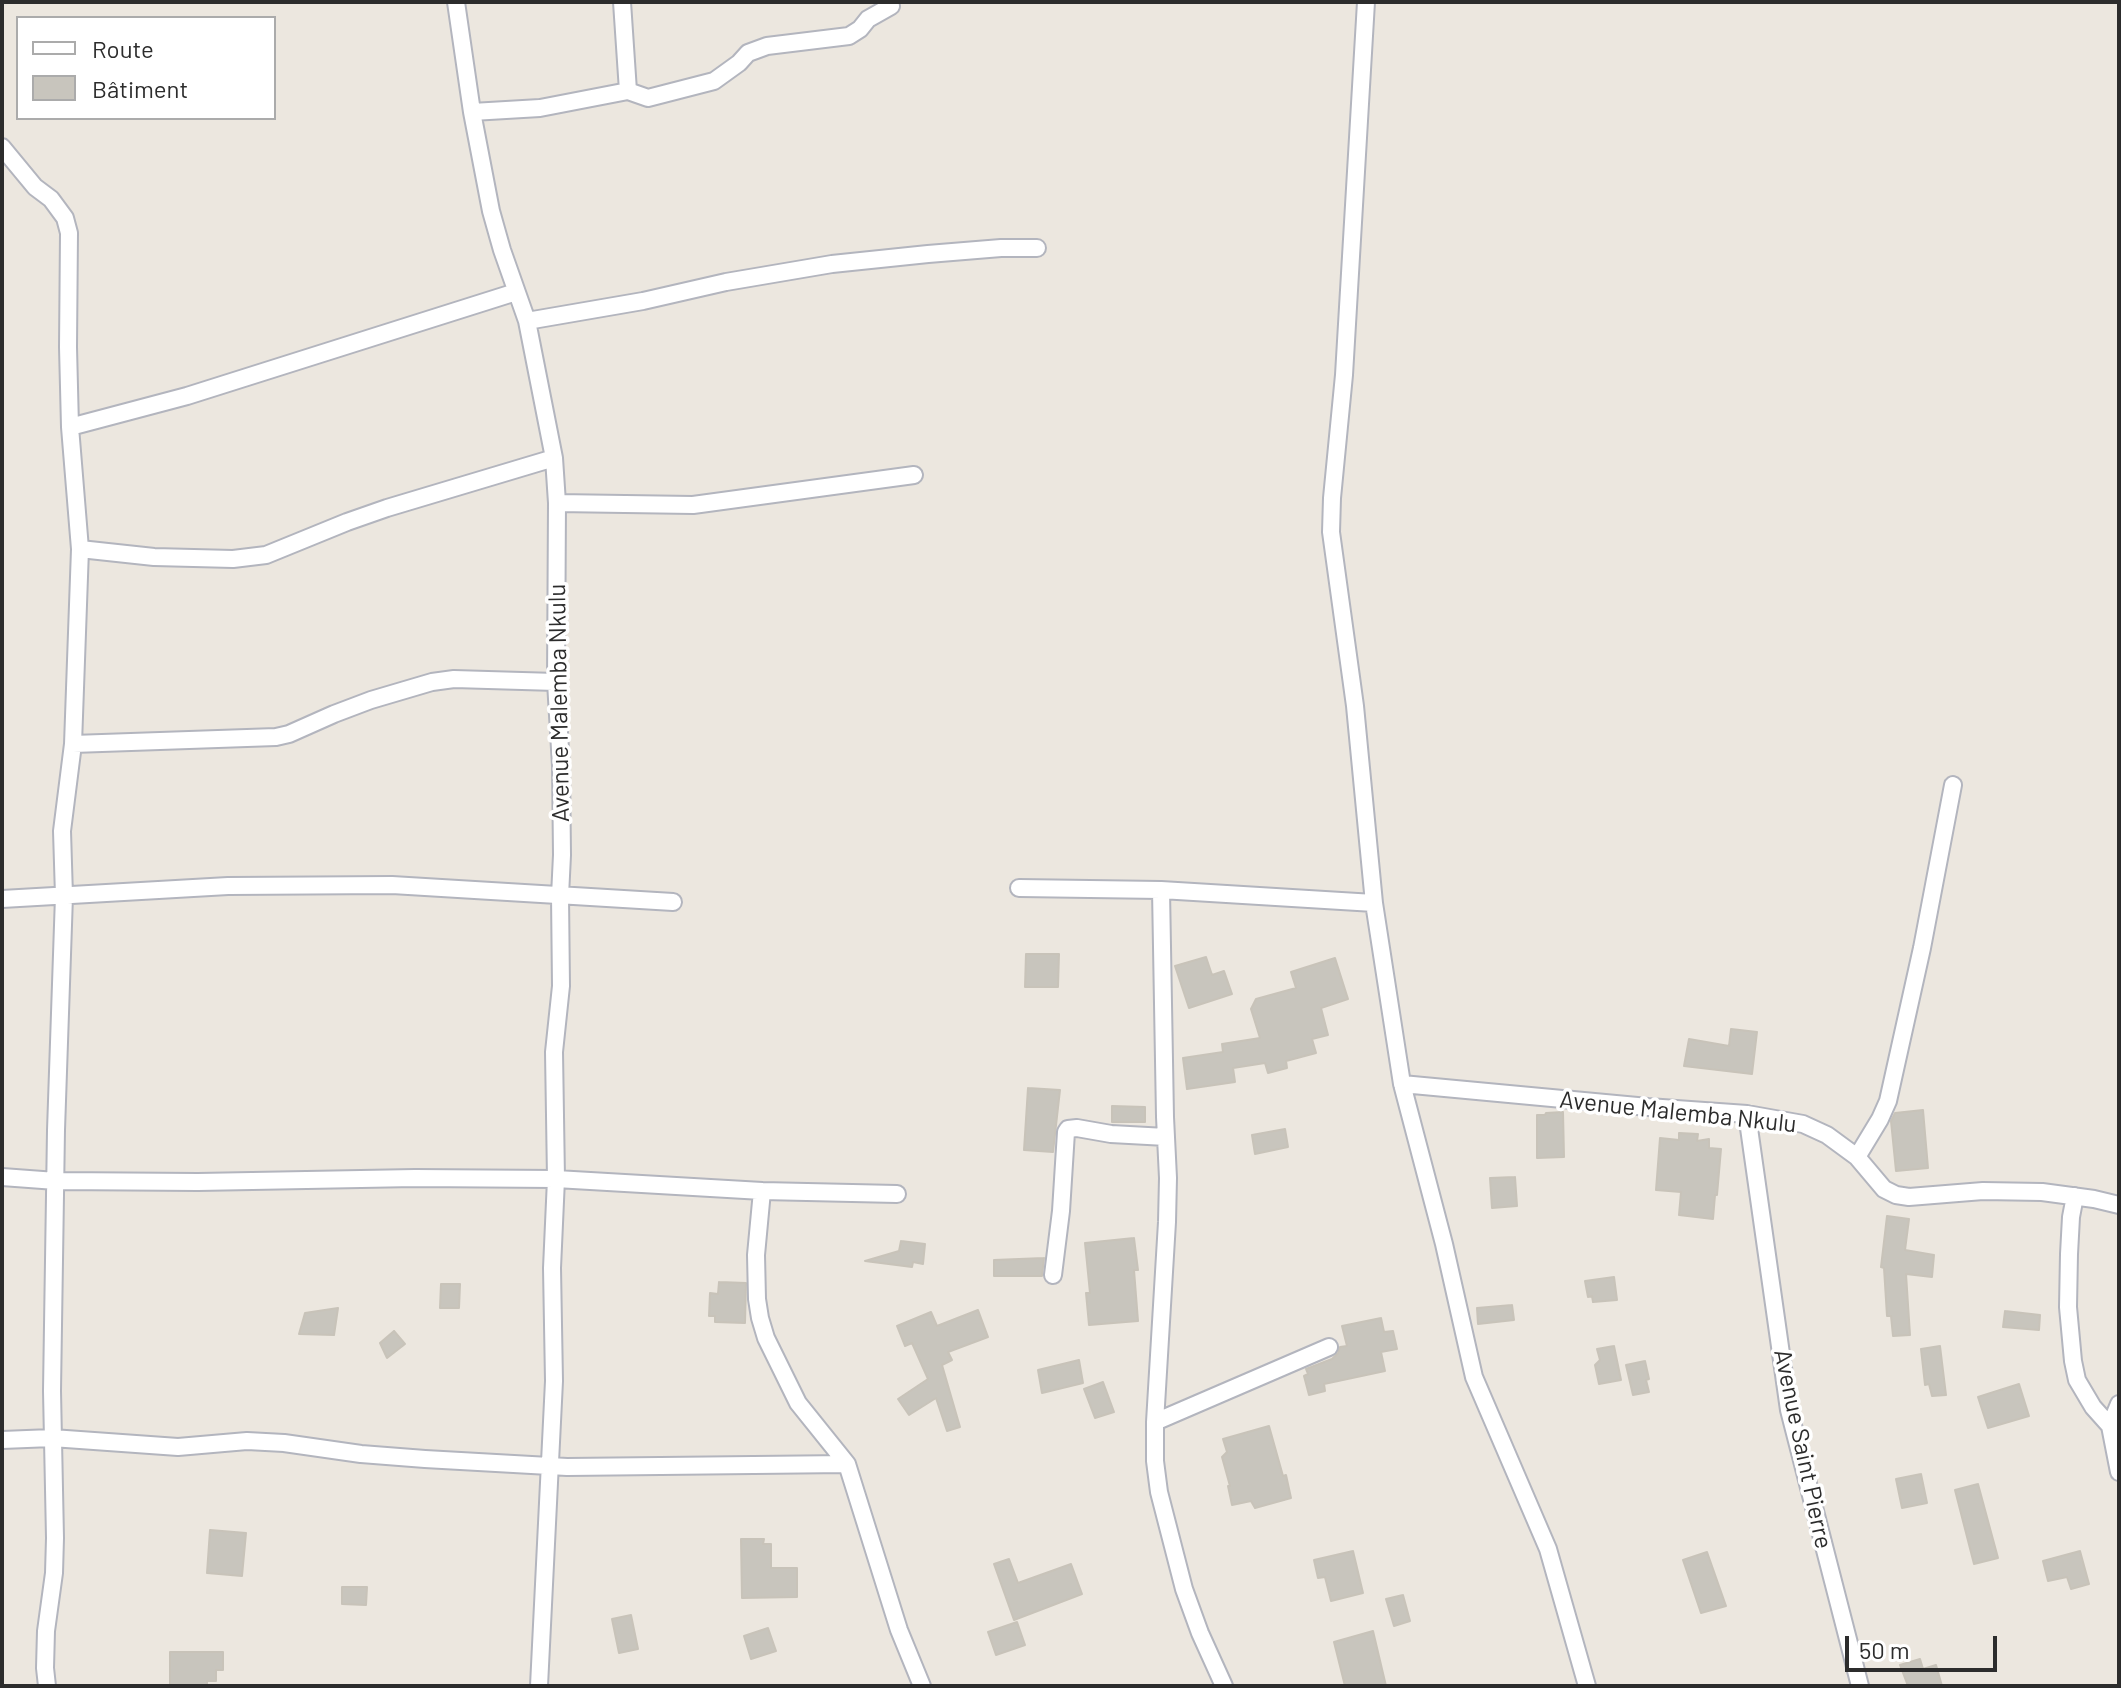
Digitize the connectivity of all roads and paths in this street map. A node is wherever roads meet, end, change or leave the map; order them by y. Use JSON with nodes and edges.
{"nodes":[{"id":1,"x":456,"y":2,"type":"edge"},
{"id":2,"x":622,"y":2,"type":"edge"},
{"id":3,"x":1366,"y":2,"type":"edge"},
{"id":4,"x":891,"y":6,"type":"dead end"},
{"id":5,"x":628,"y":91,"type":"junction"},
{"id":6,"x":472,"y":112,"type":"junction"},
{"id":7,"x":2,"y":147,"type":"edge"},
{"id":8,"x":1037,"y":248,"type":"dead end"},
{"id":9,"x":516,"y":292,"type":"junction"},
{"id":10,"x":527,"y":321,"type":"junction"},
{"id":11,"x":70,"y":427,"type":"junction"},
{"id":12,"x":554,"y":458,"type":"junction"},
{"id":13,"x":914,"y":475,"type":"dead end"},
{"id":14,"x":557,"y":503,"type":"junction"},
{"id":15,"x":80,"y":549,"type":"junction"},
{"id":16,"x":556,"y":682,"type":"junction"},
{"id":17,"x":73,"y":744,"type":"junction"},
{"id":18,"x":1953,"y":785,"type":"dead end"},
{"id":19,"x":1019,"y":888,"type":"dead end"},
{"id":20,"x":1161,"y":890,"type":"junction"},
{"id":21,"x":64,"y":896,"type":"junction"},
{"id":22,"x":560,"y":896,"type":"junction"},
{"id":23,"x":2,"y":899,"type":"edge"},
{"id":24,"x":673,"y":902,"type":"dead end"},
{"id":25,"x":1374,"y":903,"type":"junction"},
{"id":26,"x":1402,"y":1084,"type":"junction"},
{"id":27,"x":1747,"y":1114,"type":"junction"},
{"id":28,"x":1166,"y":1137,"type":"junction"},
{"id":29,"x":1857,"y":1157,"type":"junction"},
{"id":30,"x":2,"y":1177,"type":"edge"},
{"id":31,"x":556,"y":1179,"type":"junction"},
{"id":32,"x":56,"y":1181,"type":"junction"},
{"id":33,"x":762,"y":1191,"type":"junction"},
{"id":34,"x":897,"y":1194,"type":"dead end"},
{"id":35,"x":2075,"y":1196,"type":"junction"},
{"id":36,"x":2119,"y":1205,"type":"edge"},
{"id":37,"x":1053,"y":1275,"type":"dead end"},
{"id":38,"x":1329,"y":1347,"type":"dead end"},
{"id":39,"x":2119,"y":1404,"type":"edge"},
{"id":40,"x":1155,"y":1422,"type":"junction"},
{"id":41,"x":2110,"y":1426,"type":"junction"},
{"id":42,"x":52,"y":1438,"type":"junction"},
{"id":43,"x":2,"y":1440,"type":"edge"},
{"id":44,"x":847,"y":1464,"type":"junction"},
{"id":45,"x":551,"y":1467,"type":"junction"},
{"id":46,"x":2119,"y":1472,"type":"edge"},
{"id":47,"x":47,"y":1686,"type":"edge"},
{"id":48,"x":539,"y":1686,"type":"edge"},
{"id":49,"x":922,"y":1686,"type":"edge"},
{"id":50,"x":1224,"y":1686,"type":"edge"},
{"id":51,"x":1587,"y":1686,"type":"edge"},
{"id":52,"x":1860,"y":1686,"type":"edge"}],
"edges":[{"from":1,"to":6,"type":"street","name":"Avenue Malemba Nkulu"},
{"from":2,"to":5,"type":"street"},
{"from":3,"to":25,"type":"street"},
{"from":4,"to":5,"type":"street"},
{"from":5,"to":6,"type":"street"},
{"from":6,"to":9,"type":"street","name":"Avenue Malemba Nkulu"},
{"from":7,"to":11,"type":"street"},
{"from":8,"to":10,"type":"street"},
{"from":9,"to":10,"type":"street","name":"Avenue Malemba Nkulu"},
{"from":9,"to":11,"type":"street"},
{"from":10,"to":12,"type":"street","name":"Avenue Malemba Nkulu"},
{"from":11,"to":15,"type":"street"},
{"from":12,"to":14,"type":"street","name":"Avenue Malemba Nkulu"},
{"from":12,"to":15,"type":"street"},
{"from":13,"to":14,"type":"street"},
{"from":14,"to":16,"type":"street","name":"Avenue Malemba Nkulu"},
{"from":15,"to":17,"type":"street"},
{"from":16,"to":17,"type":"street"},
{"from":16,"to":22,"type":"street","name":"Avenue Malemba Nkulu"},
{"from":17,"to":21,"type":"street"},
{"from":18,"to":29,"type":"street"},
{"from":19,"to":20,"type":"street"},
{"from":20,"to":25,"type":"street"},
{"from":20,"to":28,"type":"street"},
{"from":21,"to":22,"type":"street"},
{"from":21,"to":23,"type":"street"},
{"from":21,"to":32,"type":"street"},
{"from":22,"to":24,"type":"street"},
{"from":22,"to":31,"type":"street","name":"Avenue Malemba Nkulu"},
{"from":25,"to":26,"type":"street"},
{"from":26,"to":27,"type":"street","name":"Avenue Malemba Nkulu"},
{"from":26,"to":51,"type":"street"},
{"from":27,"to":29,"type":"street","name":"Avenue Malemba Nkulu"},
{"from":27,"to":52,"type":"street","name":"Avenue Saint Pierre"},
{"from":28,"to":37,"type":"street"},
{"from":28,"to":40,"type":"street"},
{"from":29,"to":35,"type":"street","name":"Avenue Malemba Nkulu"},
{"from":30,"to":32,"type":"street"},
{"from":31,"to":32,"type":"street"},
{"from":31,"to":33,"type":"street"},
{"from":31,"to":45,"type":"street","name":"Avenue Malemba Nkulu"},
{"from":32,"to":42,"type":"street"},
{"from":33,"to":34,"type":"street"},
{"from":33,"to":44,"type":"street"},
{"from":35,"to":36,"type":"street","name":"Avenue Malemba Nkulu"},
{"from":35,"to":41,"type":"street"},
{"from":38,"to":40,"type":"street"},
{"from":39,"to":41,"type":"street"},
{"from":40,"to":50,"type":"street"},
{"from":41,"to":46,"type":"street"},
{"from":42,"to":43,"type":"street"},
{"from":42,"to":45,"type":"street"},
{"from":42,"to":47,"type":"street"},
{"from":44,"to":45,"type":"street"},
{"from":44,"to":49,"type":"street"},
{"from":45,"to":48,"type":"street","name":"Avenue Malemba Nkulu"}]}
